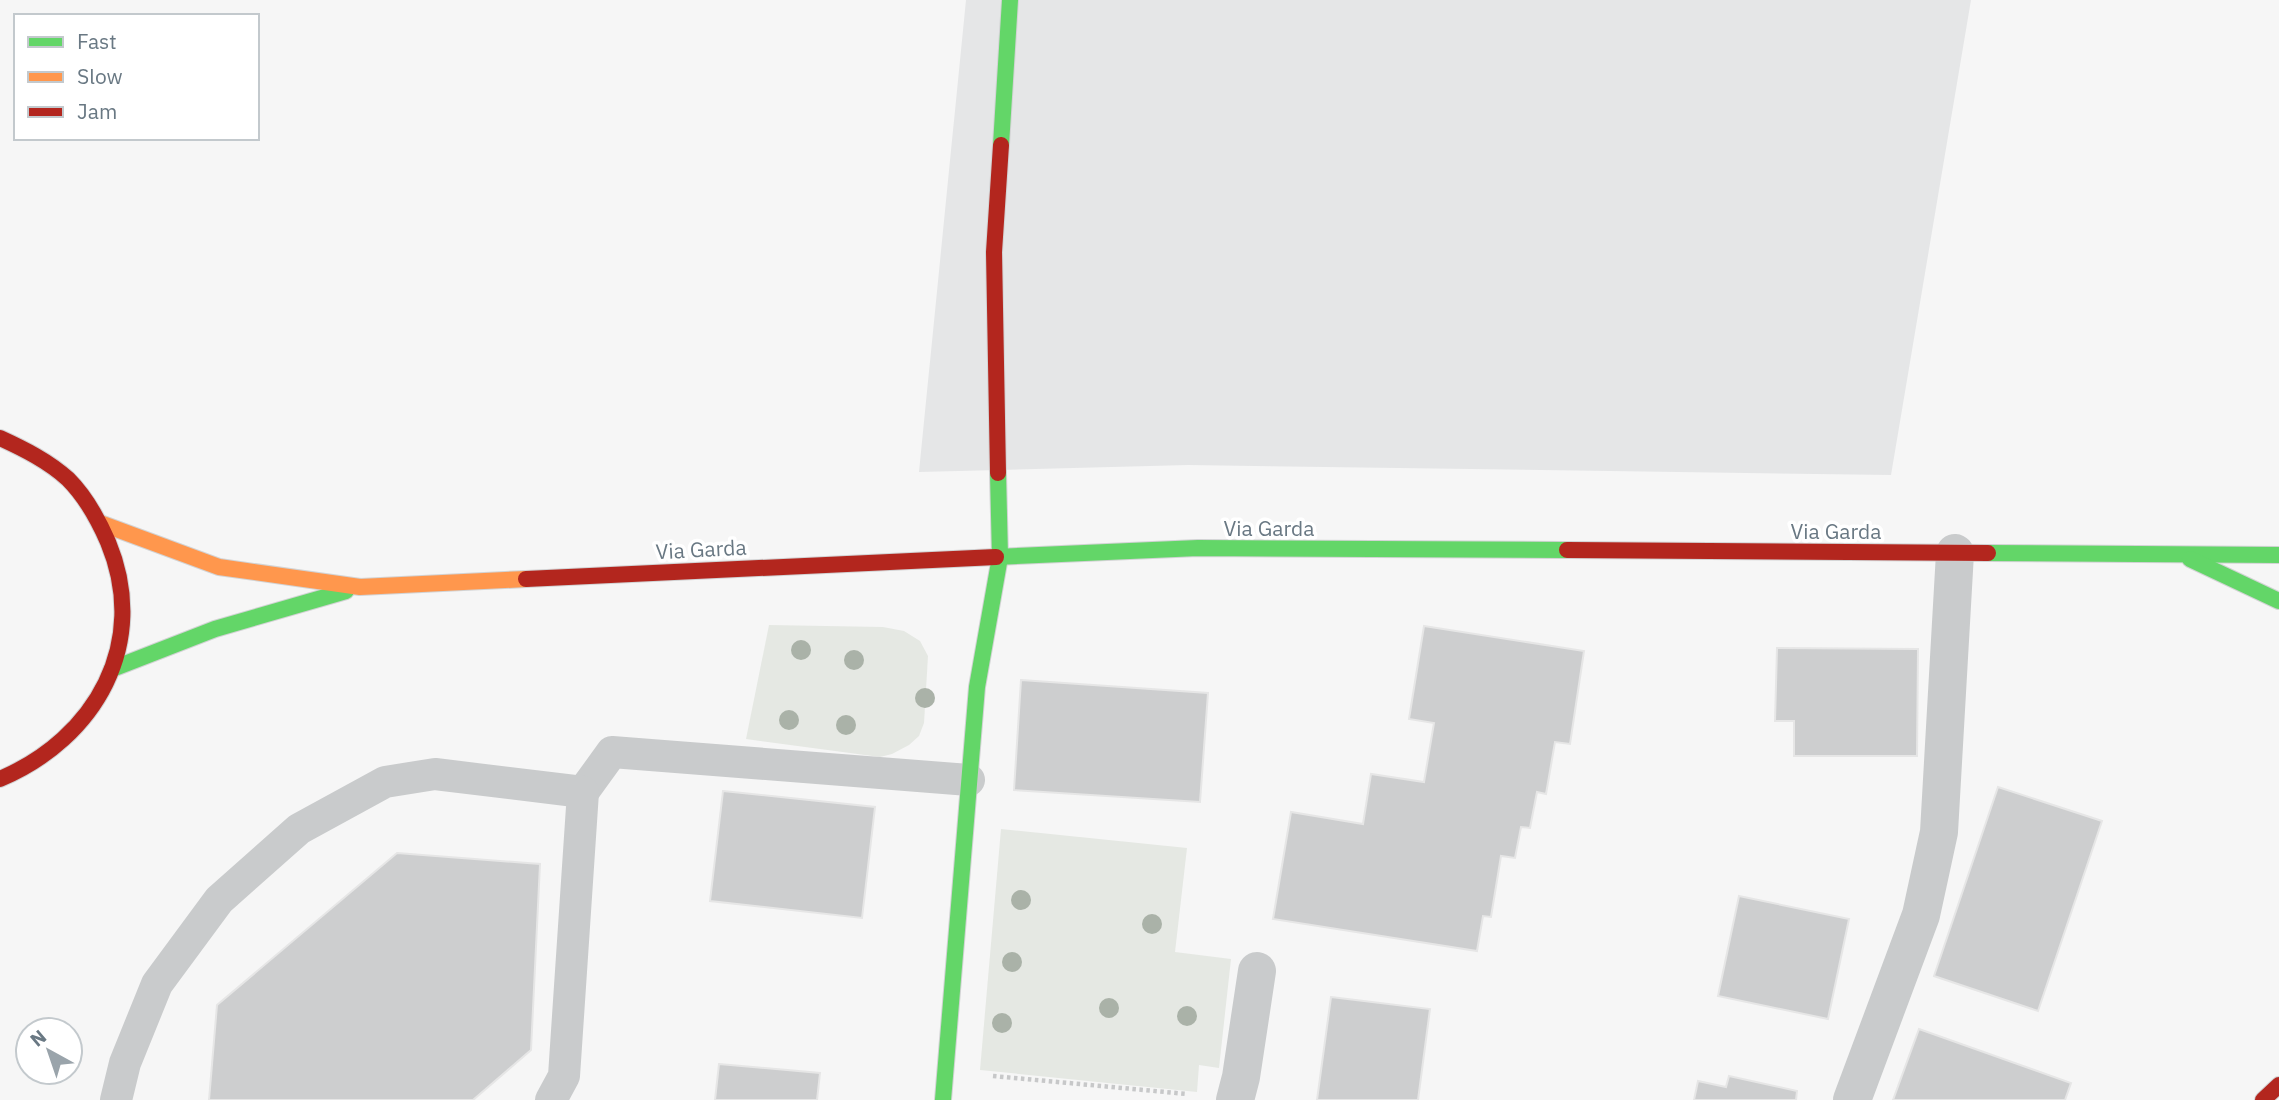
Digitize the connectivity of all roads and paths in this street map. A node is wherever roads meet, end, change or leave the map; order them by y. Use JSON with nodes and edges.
{"nodes":[{"id":1,"x":1010,"y":0,"type":"edge"},
{"id":2,"x":0,"y":438,"type":"edge"},
{"id":3,"x":100,"y":523,"type":"junction"},
{"id":4,"x":1955,"y":553,"type":"junction"},
{"id":5,"x":2178,"y":554,"type":"junction"},
{"id":6,"x":2279,"y":555,"type":"edge"},
{"id":7,"x":1000,"y":557,"type":"junction"},
{"id":8,"x":360,"y":587,"type":"junction"},
{"id":9,"x":2279,"y":601,"type":"edge"},
{"id":10,"x":112,"y":669,"type":"junction"},
{"id":11,"x":0,"y":779,"type":"edge"},
{"id":12,"x":969,"y":780,"type":"junction"},
{"id":13,"x":583,"y":792,"type":"junction"},
{"id":14,"x":1257,"y":971,"type":"dead end"},
{"id":15,"x":989,"y":1076,"type":"dead end"},
{"id":16,"x":2279,"y":1085,"type":"edge"},
{"id":17,"x":1238,"y":1089,"type":"edge"},
{"id":18,"x":116,"y":1100,"type":"edge"},
{"id":19,"x":551,"y":1100,"type":"edge"},
{"id":20,"x":943,"y":1100,"type":"edge"},
{"id":21,"x":1852,"y":1100,"type":"edge"},
{"id":22,"x":2263,"y":1100,"type":"edge"}],
"edges":[{"from":1,"to":7,"type":"main road"},
{"from":2,"to":3,"type":"main road"},
{"from":3,"to":8,"type":"main road","name":"Via Garda"},
{"from":3,"to":10,"type":"main road"},
{"from":4,"to":5,"type":"main road","name":"Via Garda"},
{"from":4,"to":7,"type":"main road","name":"Via Garda"},
{"from":4,"to":21,"type":"street"},
{"from":5,"to":6,"type":"main road","name":"Via Garda"},
{"from":5,"to":9,"type":"main road","name":"Via Garda"},
{"from":7,"to":8,"type":"main road","name":"Via Garda"},
{"from":7,"to":12,"type":"main road"},
{"from":8,"to":10,"type":"main road","name":"Via Garda"},
{"from":10,"to":11,"type":"main road"},
{"from":12,"to":13,"type":"lane"},
{"from":12,"to":20,"type":"main road"},
{"from":13,"to":18,"type":"lane"},
{"from":13,"to":19,"type":"lane"},
{"from":14,"to":17,"type":"street"},
{"from":15,"to":17,"type":"path"},
{"from":16,"to":22,"type":"main road"}]}
